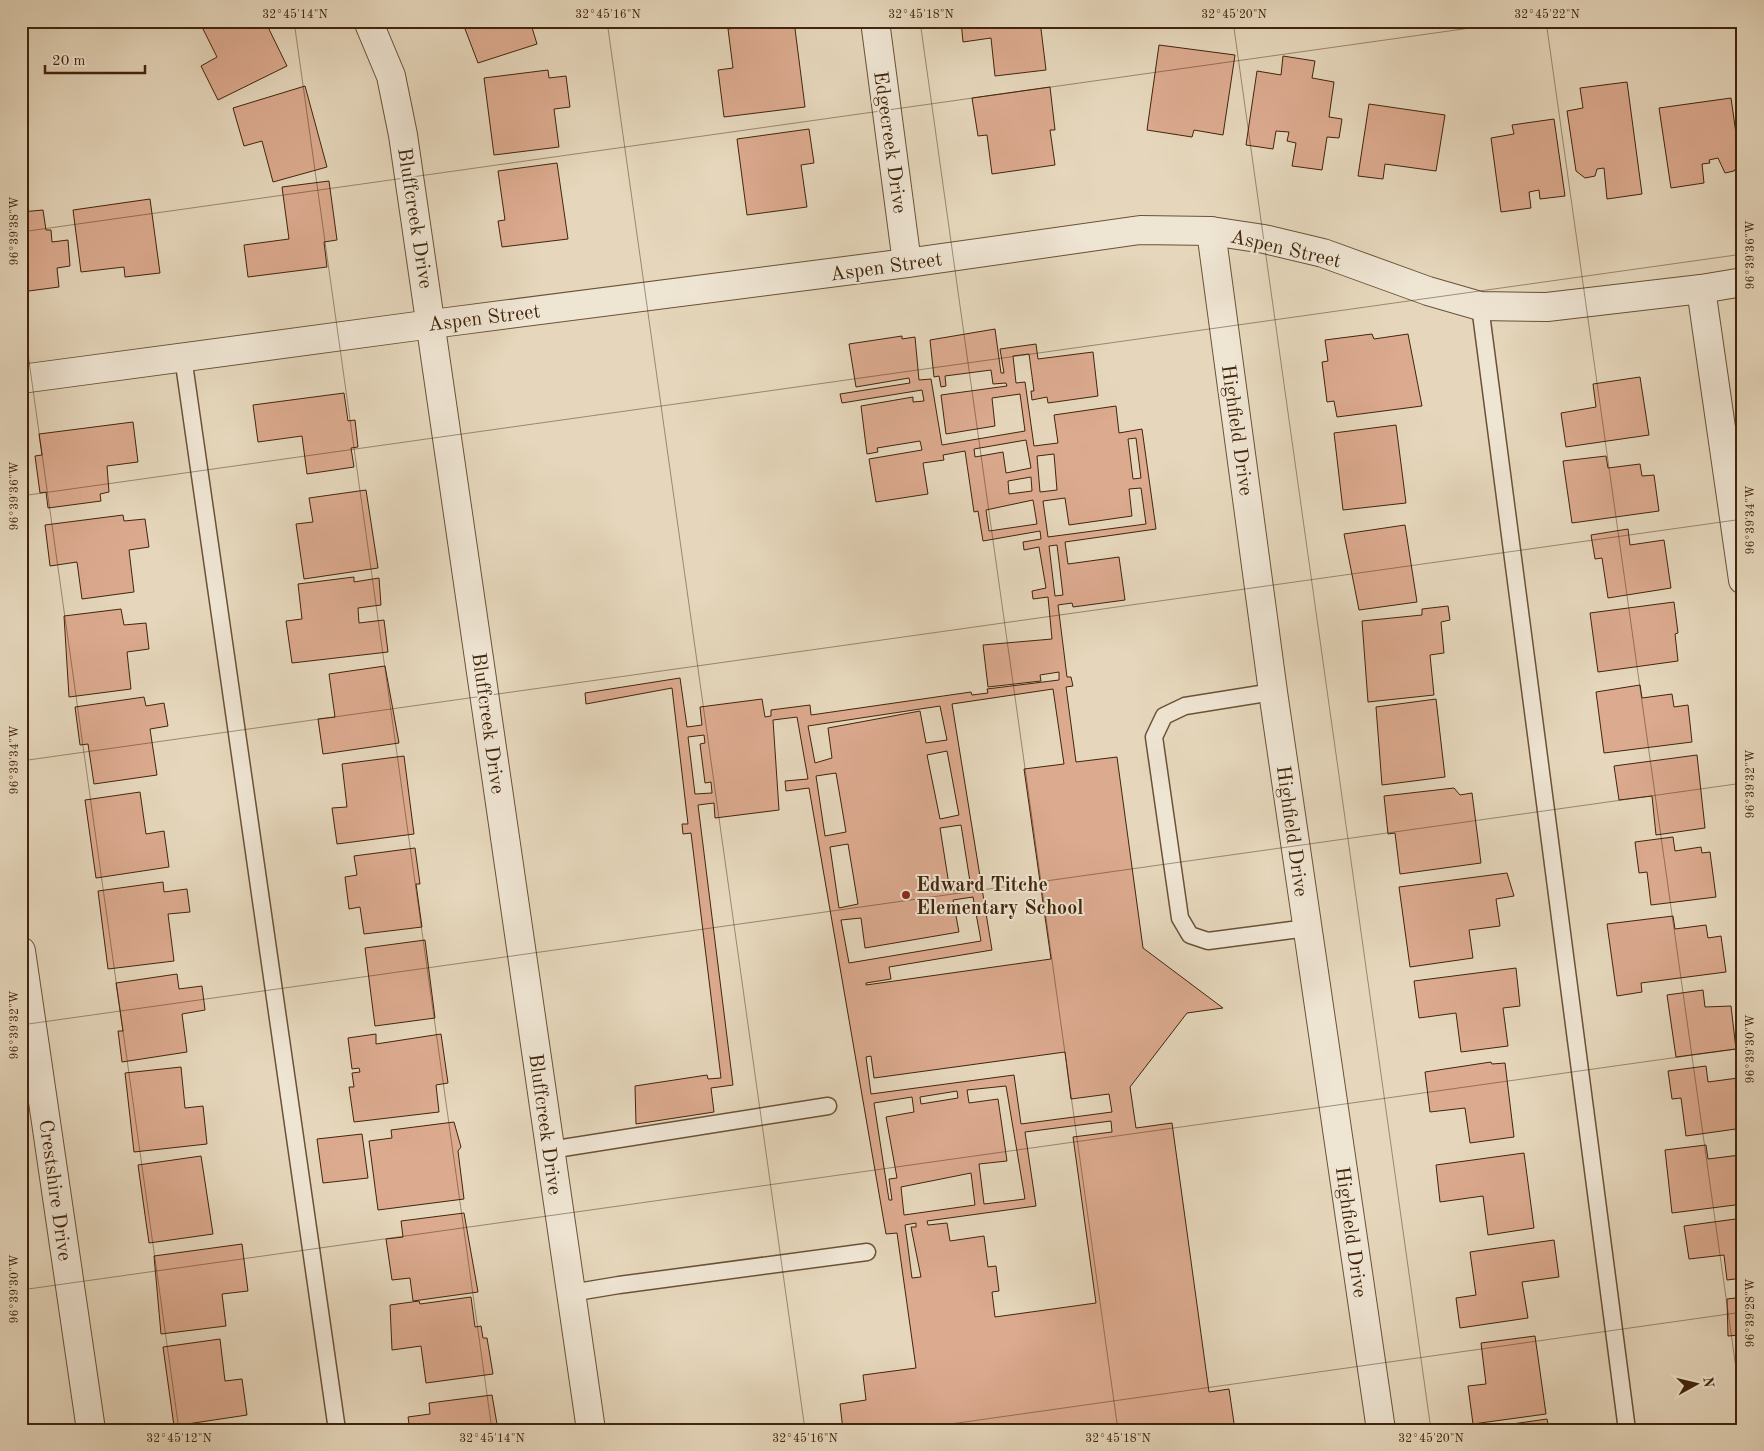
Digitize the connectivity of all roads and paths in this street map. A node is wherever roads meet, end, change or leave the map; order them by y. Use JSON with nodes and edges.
{"nodes":[{"id":1,"x":368,"y":21,"type":"edge"},
{"id":2,"x":875,"y":21,"type":"edge"},
{"id":3,"x":1211,"y":231,"type":"junction"},
{"id":4,"x":907,"y":263,"type":"junction"},
{"id":5,"x":1743,"y":282,"type":"edge"},
{"id":6,"x":1701,"y":289,"type":"junction"},
{"id":7,"x":1480,"y":306,"type":"junction"},
{"id":8,"x":432,"y":324,"type":"junction"},
{"id":9,"x":183,"y":357,"type":"junction"},
{"id":10,"x":21,"y":379,"type":"edge"},
{"id":11,"x":1743,"y":580,"type":"edge"},
{"id":12,"x":1273,"y":692,"type":"junction"},
{"id":13,"x":1307,"y":928,"type":"junction"},
{"id":14,"x":21,"y":951,"type":"edge"},
{"id":15,"x":828,"y":1106,"type":"dead end"},
{"id":16,"x":550,"y":1150,"type":"junction"},
{"id":17,"x":867,"y":1252,"type":"dead end"},
{"id":18,"x":571,"y":1293,"type":"junction"},
{"id":19,"x":91,"y":1430,"type":"edge"},
{"id":20,"x":337,"y":1430,"type":"edge"},
{"id":21,"x":591,"y":1430,"type":"edge"},
{"id":22,"x":1380,"y":1430,"type":"edge"},
{"id":23,"x":1627,"y":1430,"type":"edge"}],
"edges":[{"from":1,"to":8,"type":"street","name":"Bluffcreek Drive"},
{"from":2,"to":4,"type":"street","name":"Edgecreek Drive"},
{"from":3,"to":4,"type":"street","name":"Aspen Street"},
{"from":3,"to":7,"type":"street","name":"Aspen Street"},
{"from":3,"to":12,"type":"street","name":"Highfield Drive"},
{"from":4,"to":8,"type":"street","name":"Aspen Street"},
{"from":5,"to":6,"type":"street","name":"Aspen Street"},
{"from":6,"to":7,"type":"street","name":"Aspen Street"},
{"from":6,"to":11,"type":"street"},
{"from":7,"to":23,"type":"lane"},
{"from":8,"to":9,"type":"street","name":"Aspen Street"},
{"from":8,"to":16,"type":"street","name":"Bluffcreek Drive"},
{"from":9,"to":10,"type":"street","name":"Aspen Street"},
{"from":9,"to":20,"type":"lane"},
{"from":12,"to":13,"type":"street","name":"Highfield Drive"},
{"from":12,"to":13,"type":"lane"},
{"from":13,"to":22,"type":"street","name":"Highfield Drive"},
{"from":14,"to":19,"type":"street","name":"Crestshire Drive"},
{"from":15,"to":16,"type":"lane"},
{"from":16,"to":18,"type":"street","name":"Bluffcreek Drive"},
{"from":17,"to":18,"type":"lane"},
{"from":18,"to":21,"type":"street","name":"Bluffcreek Drive"}]}
